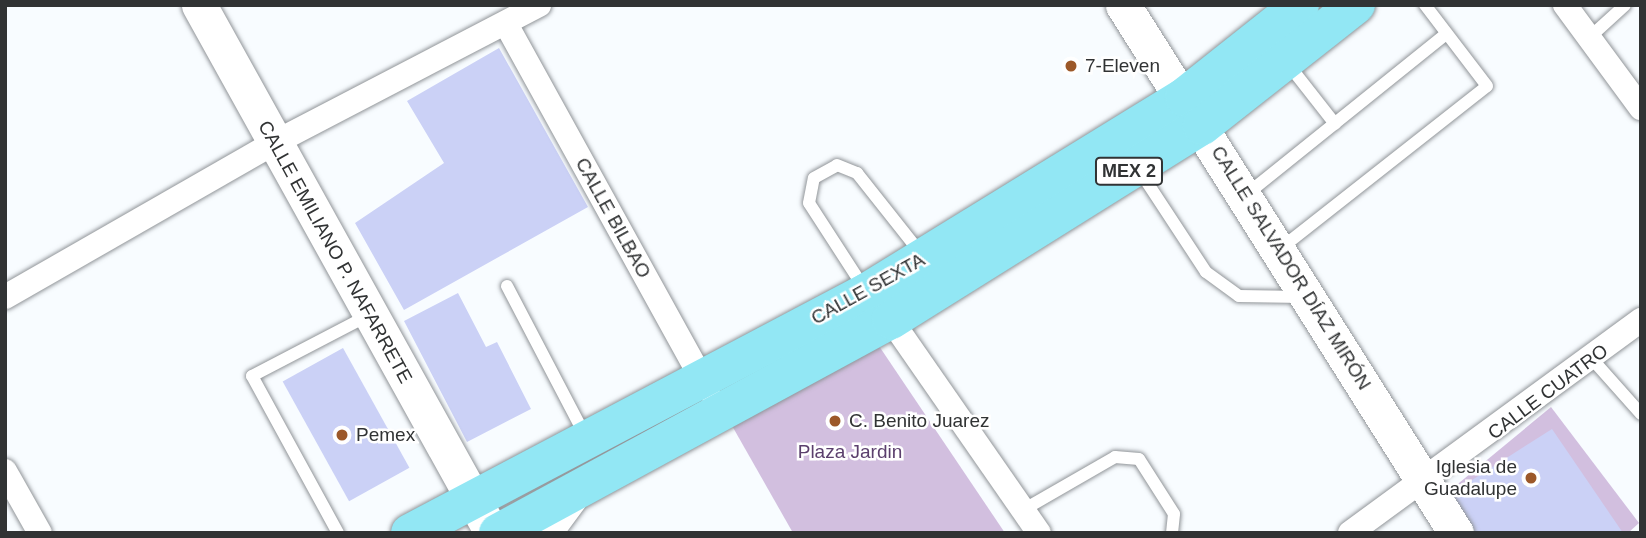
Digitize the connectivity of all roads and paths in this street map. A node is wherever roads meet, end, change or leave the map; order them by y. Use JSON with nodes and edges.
{"nodes":[{"id":1,"x":199,"y":5,"type":"edge"},
{"id":2,"x":540,"y":5,"type":"edge"},
{"id":3,"x":1123,"y":5,"type":"edge"},
{"id":4,"x":1300,"y":5,"type":"edge"},
{"id":5,"x":1356,"y":5,"type":"edge"},
{"id":6,"x":1425,"y":5,"type":"edge"},
{"id":7,"x":1565,"y":5,"type":"edge"},
{"id":8,"x":1625,"y":5,"type":"edge"},
{"id":9,"x":506,"y":24,"type":"junction"},
{"id":10,"x":1446,"y":34,"type":"junction"},
{"id":11,"x":1590,"y":37,"type":"junction"},
{"id":12,"x":1285,"y":61,"type":"junction"},
{"id":13,"x":1641,"y":107,"type":"edge"},
{"id":14,"x":1193,"y":111,"type":"junction"},
{"id":15,"x":1335,"y":124,"type":"junction"},
{"id":16,"x":274,"y":143,"type":"junction"},
{"id":17,"x":1137,"y":166,"type":"junction"},
{"id":18,"x":1247,"y":194,"type":"junction"},
{"id":19,"x":1280,"y":250,"type":"junction"},
{"id":20,"x":925,"y":258,"type":"junction"},
{"id":21,"x":506,"y":286,"type":"dead end"},
{"id":22,"x":5,"y":297,"type":"edge"},
{"id":23,"x":1308,"y":297,"type":"junction"},
{"id":24,"x":879,"y":306,"type":"junction"},
{"id":25,"x":369,"y":315,"type":"junction"},
{"id":26,"x":1641,"y":320,"type":"edge"},
{"id":27,"x":1593,"y":360,"type":"junction"},
{"id":28,"x":701,"y":379,"type":"junction"},
{"id":29,"x":720,"y":412,"type":"junction"},
{"id":30,"x":1641,"y":414,"type":"edge"},
{"id":31,"x":586,"y":439,"type":"junction"},
{"id":32,"x":5,"y":471,"type":"edge"},
{"id":33,"x":1425,"y":483,"type":"junction"},
{"id":34,"x":587,"y":484,"type":"junction"},
{"id":35,"x":474,"y":498,"type":"junction"},
{"id":36,"x":1023,"y":510,"type":"junction"},
{"id":37,"x":40,"y":533,"type":"edge"},
{"id":38,"x":338,"y":533,"type":"edge"},
{"id":39,"x":410,"y":533,"type":"edge"},
{"id":40,"x":495,"y":533,"type":"edge"},
{"id":41,"x":551,"y":533,"type":"edge"},
{"id":42,"x":1039,"y":533,"type":"edge"},
{"id":43,"x":1172,"y":533,"type":"edge"},
{"id":44,"x":1350,"y":533,"type":"edge"},
{"id":45,"x":1455,"y":533,"type":"edge"}],
"edges":[{"from":1,"to":16,"type":"street","name":"CALLE EMILIANO P. NAFARRETE"},
{"from":2,"to":9,"type":"street"},
{"from":3,"to":14,"type":"street","name":"CALLE SALVADOR DÍAZ MIRÓN"},
{"from":4,"to":14,"type":"main road","name":"CALLE SEXTA","number":"MEX 2"},
{"from":5,"to":12,"type":"main road","name":"CALLE SEXTA","number":"MEX 2"},
{"from":6,"to":10,"type":"lane"},
{"from":7,"to":11,"type":"street"},
{"from":8,"to":11,"type":"lane"},
{"from":9,"to":16,"type":"street"},
{"from":9,"to":28,"type":"street","name":"CALLE BILBAO"},
{"from":10,"to":15,"type":"lane"},
{"from":10,"to":19,"type":"lane"},
{"from":11,"to":13,"type":"street"},
{"from":12,"to":14,"type":"main road","name":"CALLE SEXTA","number":"MEX 2"},
{"from":12,"to":15,"type":"lane"},
{"from":14,"to":17,"type":"main road","name":"CALLE SEXTA","number":"MEX 2"},
{"from":14,"to":18,"type":"street","name":"CALLE SALVADOR DÍAZ MIRÓN"},
{"from":14,"to":20,"type":"main road","name":"CALLE SEXTA","number":"MEX 2"},
{"from":15,"to":18,"type":"lane"},
{"from":16,"to":22,"type":"street"},
{"from":16,"to":25,"type":"street","name":"CALLE EMILIANO P. NAFARRETE"},
{"from":17,"to":23,"type":"lane"},
{"from":17,"to":24,"type":"main road","name":"CALLE SEXTA","number":"MEX 2"},
{"from":18,"to":19,"type":"street","name":"CALLE SALVADOR DÍAZ MIRÓN"},
{"from":19,"to":23,"type":"street","name":"CALLE SALVADOR DÍAZ MIRÓN"},
{"from":20,"to":24,"type":"main road","name":"CALLE SEXTA","number":"MEX 2"},
{"from":20,"to":24,"type":"lane"},
{"from":21,"to":31,"type":"lane"},
{"from":23,"to":33,"type":"street","name":"CALLE SALVADOR DÍAZ MIRÓN"},
{"from":24,"to":28,"type":"main road","name":"CALLE SEXTA","number":"MEX 2"},
{"from":24,"to":29,"type":"main road","name":"CALLE SEXTA","number":"MEX 2"},
{"from":24,"to":36,"type":"street"},
{"from":25,"to":35,"type":"street","name":"CALLE EMILIANO P. NAFARRETE"},
{"from":25,"to":38,"type":"lane"},
{"from":26,"to":27,"type":"street","name":"CALLE CUATRO"},
{"from":27,"to":30,"type":"lane"},
{"from":27,"to":33,"type":"street","name":"CALLE CUATRO"},
{"from":28,"to":29,"type":"street","name":"CALLE BILBAO"},
{"from":28,"to":31,"type":"main road","name":"CALLE SEXTA","number":"MEX 2"},
{"from":29,"to":34,"type":"main road","name":"CALLE SEXTA","number":"MEX 2"},
{"from":31,"to":35,"type":"main road","name":"CALLE SEXTA","number":"MEX 2"},
{"from":32,"to":37,"type":"street"},
{"from":33,"to":44,"type":"street","name":"CALLE CUATRO"},
{"from":33,"to":45,"type":"street","name":"CALLE SALVADOR DÍAZ MIRÓN"},
{"from":34,"to":40,"type":"main road","name":"CALLE SEXTA","number":"MEX 2"},
{"from":34,"to":41,"type":"street","name":"CALLE SEXTA"},
{"from":35,"to":39,"type":"main road","name":"CALLE SEXTA","number":"MEX 2"},
{"from":35,"to":40,"type":"street","name":"CALLE EMILIANO P. NAFARRETE"},
{"from":36,"to":42,"type":"street"},
{"from":36,"to":43,"type":"lane"}]}
